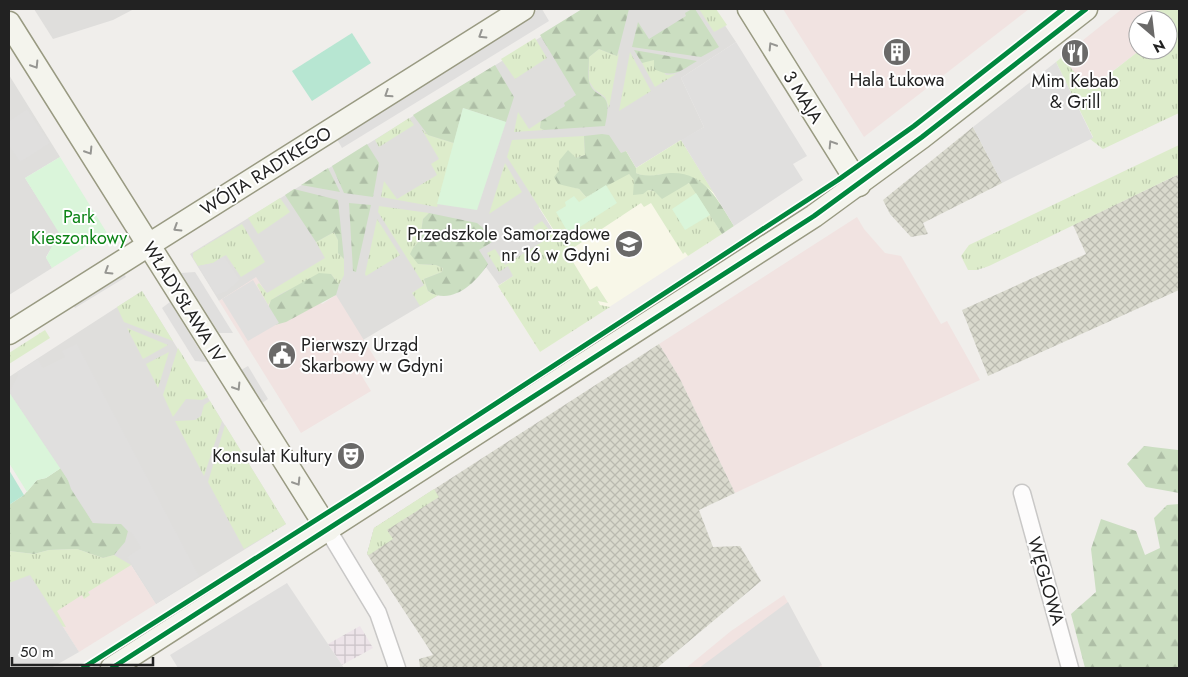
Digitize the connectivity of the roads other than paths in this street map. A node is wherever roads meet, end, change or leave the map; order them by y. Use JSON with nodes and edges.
{"nodes":[{"id":1,"x":523,"y":9,"type":"edge"},
{"id":2,"x":749,"y":9,"type":"edge"},
{"id":3,"x":1086,"y":9,"type":"edge"},
{"id":4,"x":9,"y":23,"type":"edge"},
{"id":5,"x":859,"y":185,"type":"junction"},
{"id":6,"x":149,"y":246,"type":"junction"},
{"id":7,"x":9,"y":333,"type":"edge"},
{"id":8,"x":1022,"y":493,"type":"dead end"},
{"id":9,"x":328,"y":530,"type":"junction"},
{"id":10,"x":112,"y":668,"type":"edge"},
{"id":11,"x":397,"y":668,"type":"edge"},
{"id":12,"x":1070,"y":668,"type":"edge"}],
"edges":[{"from":1,"to":6,"type":"street","name":"WÓJTA RADTKEGO","one_way":true},
{"from":5,"to":2,"type":"street","name":"3 MAJA","one_way":true},
{"from":3,"to":5,"type":"street"},
{"from":4,"to":6,"type":"street","name":"WŁADYSŁAWA IV","one_way":true},
{"from":5,"to":9,"type":"street"},
{"from":6,"to":7,"type":"street","name":"WÓJTA RADTKEGO","one_way":true},
{"from":6,"to":9,"type":"street","name":"WŁADYSŁAWA IV","one_way":true},
{"from":8,"to":12,"type":"street","name":"WĘGLOWA"},
{"from":9,"to":10,"type":"street"},
{"from":9,"to":11,"type":"street"}]}
